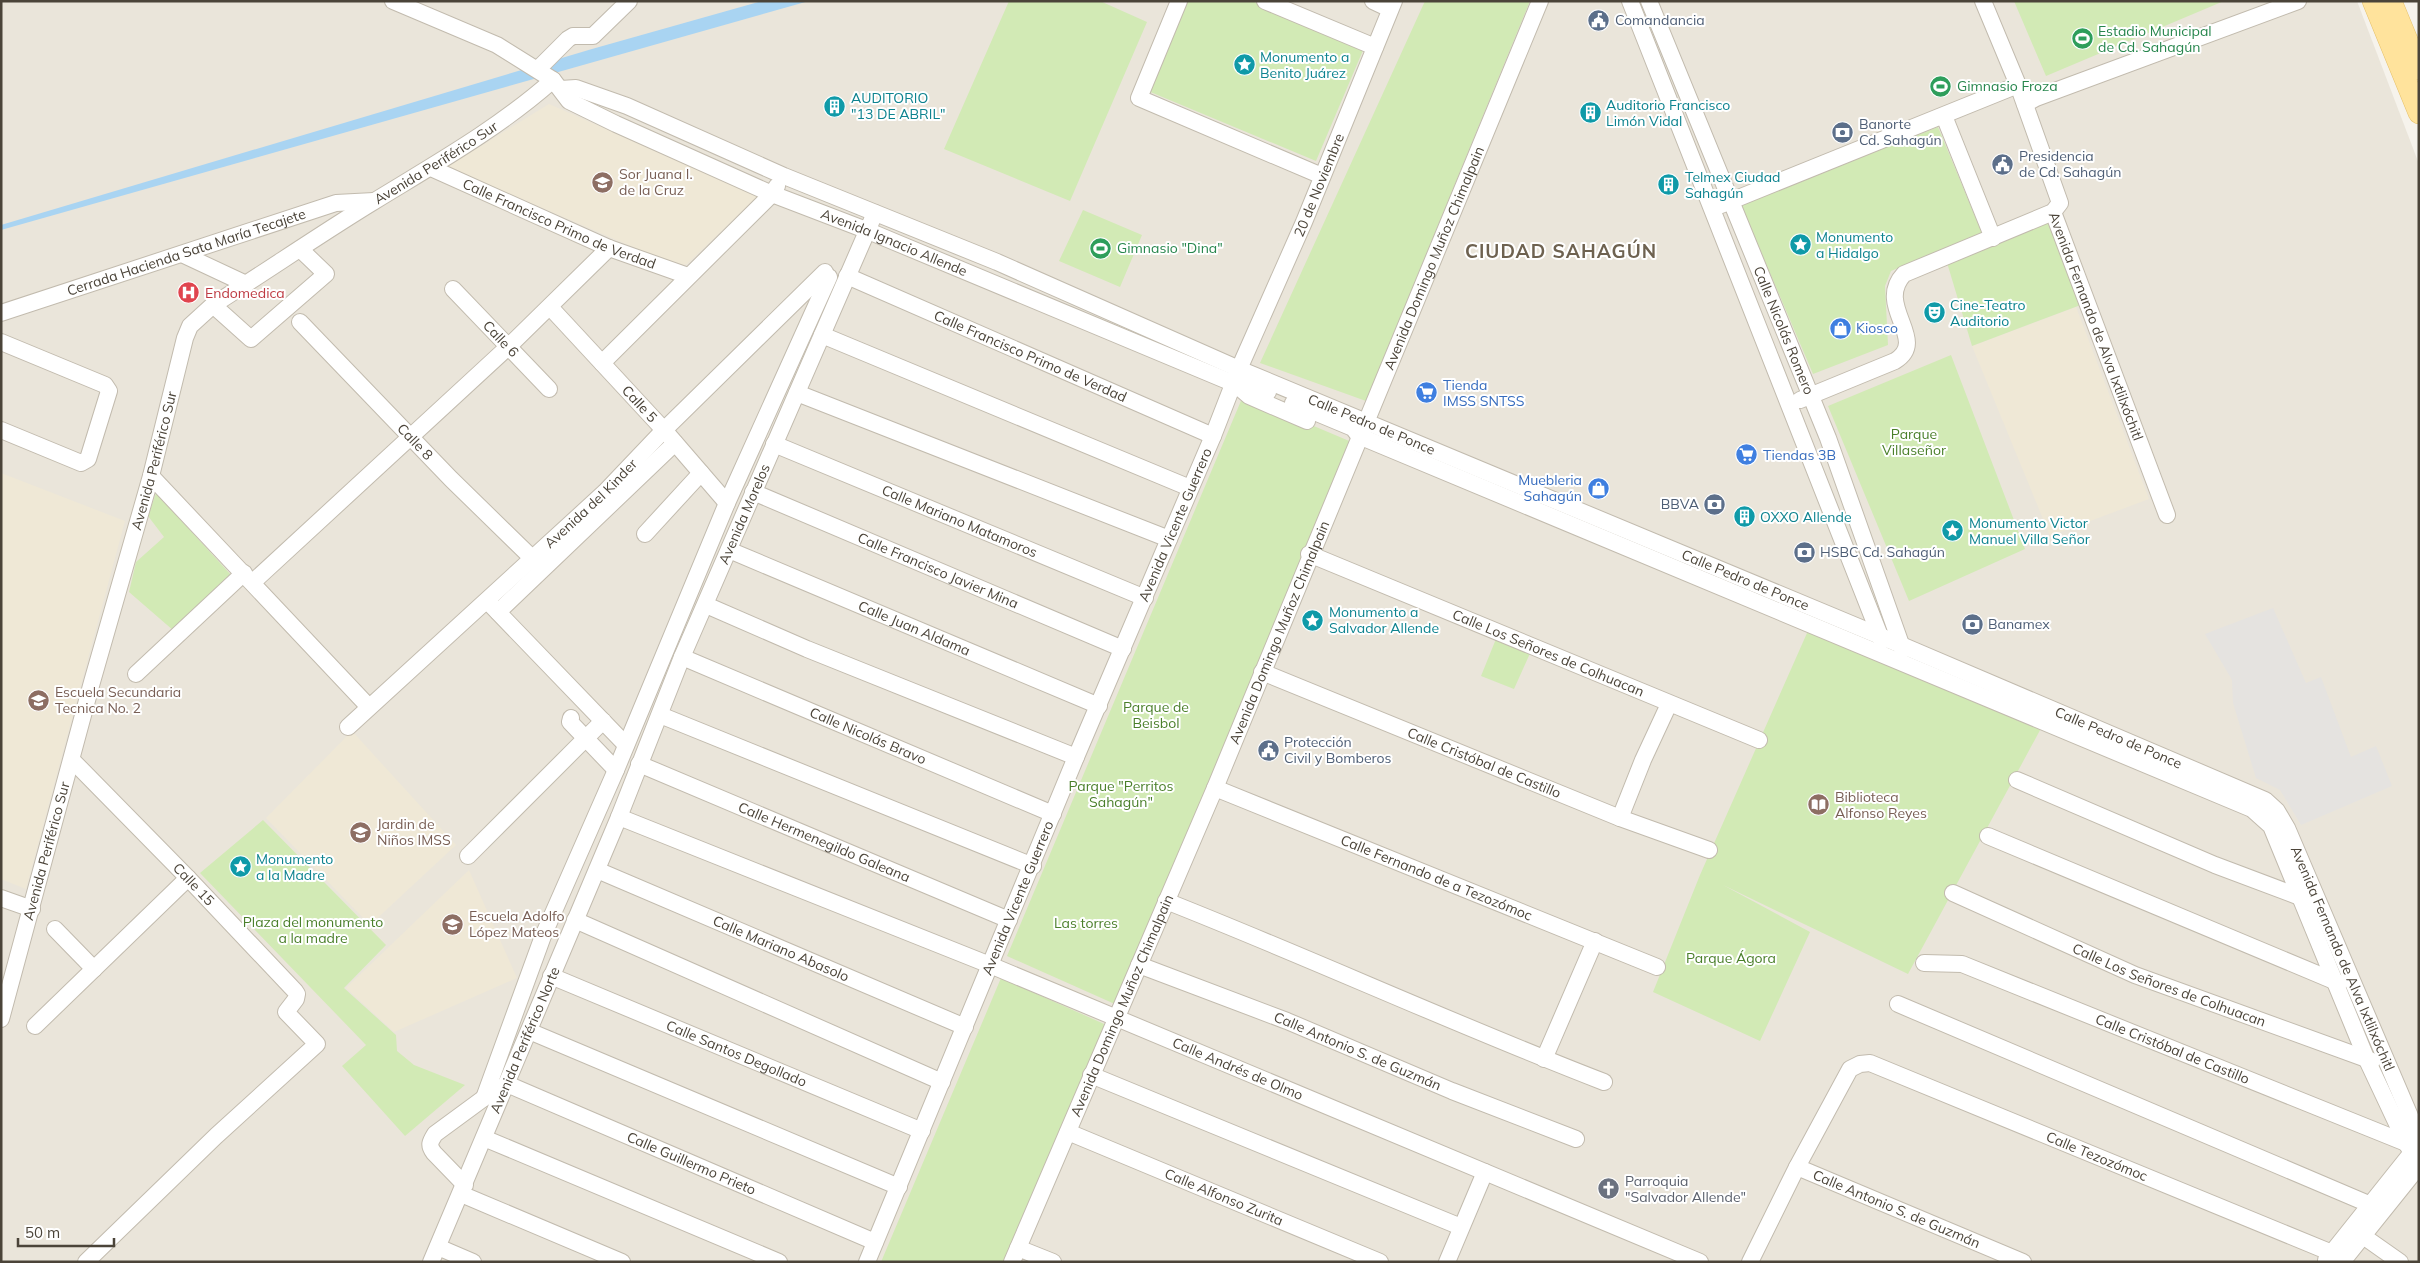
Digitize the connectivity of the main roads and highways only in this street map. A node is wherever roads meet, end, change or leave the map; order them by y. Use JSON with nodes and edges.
{"nodes":[{"id":1,"x":2373,"y":1,"type":"edge"},
{"id":2,"x":2391,"y":1,"type":"edge"},
{"id":3,"x":2402,"y":49,"type":"junction"},
{"id":4,"x":2419,"y":69,"type":"edge"},
{"id":5,"x":2419,"y":113,"type":"edge"}],
"edges":[{"from":1,"to":3,"type":"main road"},
{"from":2,"to":3,"type":"main road"},
{"from":3,"to":4,"type":"main road"},
{"from":3,"to":5,"type":"main road"}]}
